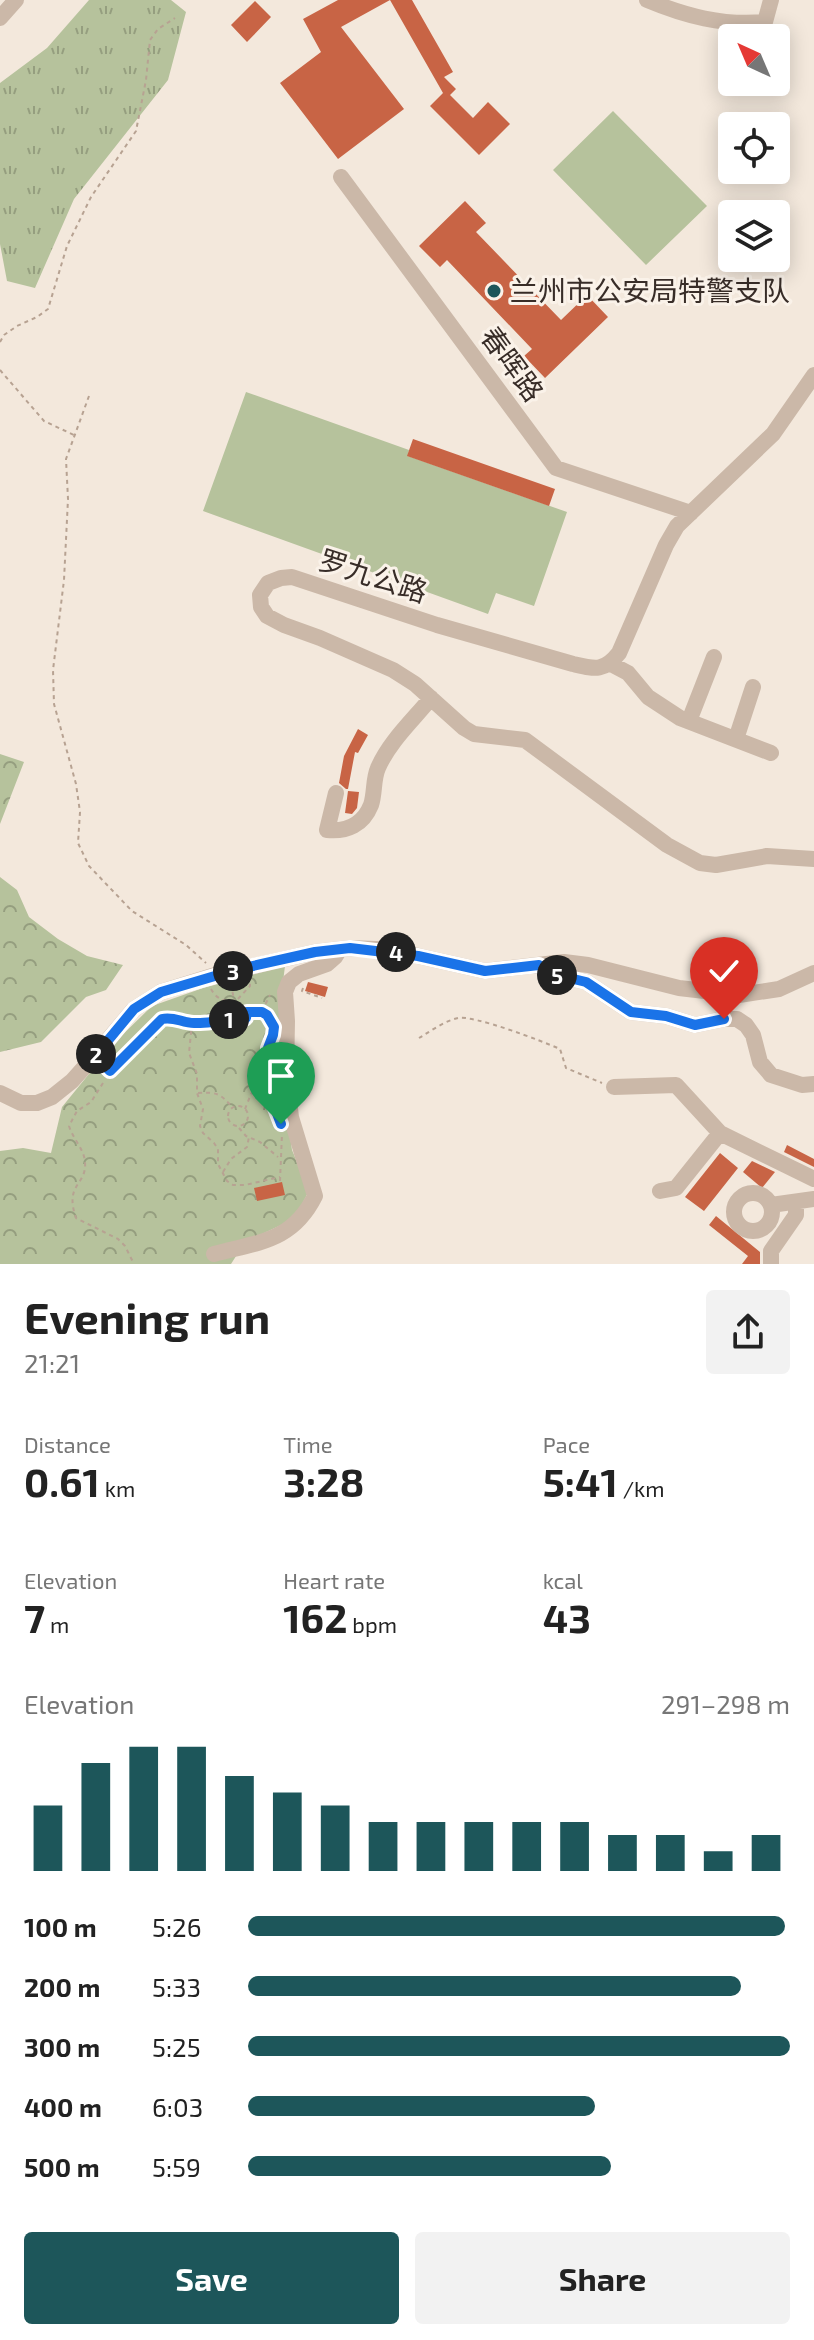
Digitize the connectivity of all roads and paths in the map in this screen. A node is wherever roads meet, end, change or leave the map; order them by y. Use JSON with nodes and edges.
{"nodes":[{"id":1,"x":16,"y":0,"type":"edge"},
{"id":2,"x":647,"y":0,"type":"edge"},
{"id":3,"x":771,"y":0,"type":"edge"},
{"id":4,"x":0,"y":18,"type":"edge"},
{"id":5,"x":175,"y":18,"type":"dead end"},
{"id":6,"x":341,"y":177,"type":"dead end"},
{"id":7,"x":0,"y":342,"type":"edge"},
{"id":8,"x":0,"y":370,"type":"edge"},
{"id":9,"x":814,"y":375,"type":"edge"},
{"id":10,"x":89,"y":396,"type":"dead end"},
{"id":11,"x":75,"y":435,"type":"junction"},
{"id":12,"x":691,"y":513,"type":"junction"},
{"id":13,"x":714,"y":657,"type":"dead end"},
{"id":14,"x":611,"y":664,"type":"junction"},
{"id":15,"x":753,"y":687,"type":"dead end"},
{"id":16,"x":431,"y":698,"type":"junction"},
{"id":17,"x":689,"y":721,"type":"junction"},
{"id":18,"x":736,"y":739,"type":"junction"},
{"id":19,"x":771,"y":753,"type":"dead end"},
{"id":20,"x":336,"y":793,"type":"dead end"},
{"id":21,"x":814,"y":859,"type":"edge"},
{"id":22,"x":340,"y":949,"type":"junction"},
{"id":23,"x":539,"y":965,"type":"junction"},
{"id":24,"x":309,"y":971,"type":"junction"},
{"id":25,"x":249,"y":973,"type":"dead end"},
{"id":26,"x":814,"y":973,"type":"edge"},
{"id":27,"x":219,"y":979,"type":"junction"},
{"id":28,"x":322,"y":998,"type":"dead end"},
{"id":29,"x":234,"y":1003,"type":"junction"},
{"id":30,"x":247,"y":1012,"type":"junction"},
{"id":31,"x":230,"y":1019,"type":"junction"},
{"id":32,"x":192,"y":1023,"type":"junction"},
{"id":33,"x":419,"y":1038,"type":"dead end"},
{"id":34,"x":95,"y":1056,"type":"junction"},
{"id":35,"x":110,"y":1071,"type":"junction"},
{"id":36,"x":263,"y":1083,"type":"junction"},
{"id":37,"x":814,"y":1084,"type":"edge"},
{"id":38,"x":614,"y":1087,"type":"joint"},
{"id":39,"x":0,"y":1093,"type":"edge"},
{"id":40,"x":197,"y":1093,"type":"junction"},
{"id":41,"x":233,"y":1108,"type":"junction"},
{"id":42,"x":245,"y":1109,"type":"junction"},
{"id":43,"x":277,"y":1115,"type":"dead end"},
{"id":44,"x":238,"y":1127,"type":"junction"},
{"id":45,"x":282,"y":1130,"type":"dead end"},
{"id":46,"x":720,"y":1133,"type":"junction"},
{"id":47,"x":249,"y":1137,"type":"junction"},
{"id":48,"x":280,"y":1158,"type":"junction"},
{"id":49,"x":223,"y":1173,"type":"junction"},
{"id":50,"x":814,"y":1179,"type":"edge"},
{"id":51,"x":660,"y":1191,"type":"dead end"},
{"id":52,"x":814,"y":1199,"type":"edge"},
{"id":53,"x":796,"y":1202,"type":"junction"},
{"id":54,"x":771,"y":1205,"type":"dead end"},
{"id":55,"x":214,"y":1254,"type":"dead end"},
{"id":56,"x":134,"y":1264,"type":"edge"},
{"id":57,"x":771,"y":1264,"type":"edge"}],
"edges":[{"from":1,"to":4,"type":"street"},
{"from":2,"to":3,"type":"street"},
{"from":5,"to":7,"type":"path"},
{"from":6,"to":12,"type":"street","name":"春晖路"},
{"from":8,"to":11,"type":"path"},
{"from":9,"to":12,"type":"street"},
{"from":10,"to":11,"type":"path"},
{"from":11,"to":27,"type":"path"},
{"from":12,"to":14,"type":"street"},
{"from":13,"to":17,"type":"street"},
{"from":14,"to":16,"type":"street","name":"罗九公路"},
{"from":14,"to":17,"type":"street"},
{"from":15,"to":18,"type":"street"},
{"from":16,"to":20,"type":"street"},
{"from":16,"to":21,"type":"street","name":"罗九公路"},
{"from":17,"to":18,"type":"street"},
{"from":18,"to":19,"type":"street"},
{"from":22,"to":23,"type":"street"},
{"from":22,"to":24,"type":"street"},
{"from":22,"to":27,"type":"street"},
{"from":23,"to":26,"type":"street"},
{"from":23,"to":37,"type":"street"},
{"from":24,"to":28,"type":"path"},
{"from":24,"to":55,"type":"street"},
{"from":25,"to":29,"type":"path"},
{"from":27,"to":29,"type":"path"},
{"from":27,"to":29,"type":"path"},
{"from":27,"to":34,"type":"street"},
{"from":29,"to":30,"type":"path"},
{"from":29,"to":31,"type":"path"},
{"from":30,"to":31,"type":"path"},
{"from":30,"to":36,"type":"path"},
{"from":31,"to":32,"type":"path"},
{"from":32,"to":35,"type":"path"},
{"from":32,"to":40,"type":"path"},
{"from":33,"to":38,"type":"path"},
{"from":34,"to":35,"type":"street"},
{"from":34,"to":39,"type":"street"},
{"from":35,"to":56,"type":"path"},
{"from":36,"to":42,"type":"path"},
{"from":36,"to":43,"type":"path"},
{"from":38,"to":46,"type":"street"},
{"from":40,"to":41,"type":"path"},
{"from":40,"to":49,"type":"path"},
{"from":41,"to":42,"type":"path"},
{"from":41,"to":44,"type":"path"},
{"from":42,"to":44,"type":"path"},
{"from":44,"to":47,"type":"path"},
{"from":45,"to":48,"type":"path"},
{"from":46,"to":50,"type":"street"},
{"from":46,"to":51,"type":"street"},
{"from":47,"to":48,"type":"path"},
{"from":47,"to":49,"type":"path"},
{"from":48,"to":49,"type":"path"},
{"from":52,"to":53,"type":"street"},
{"from":53,"to":54,"type":"street"},
{"from":53,"to":57,"type":"street"}]}
